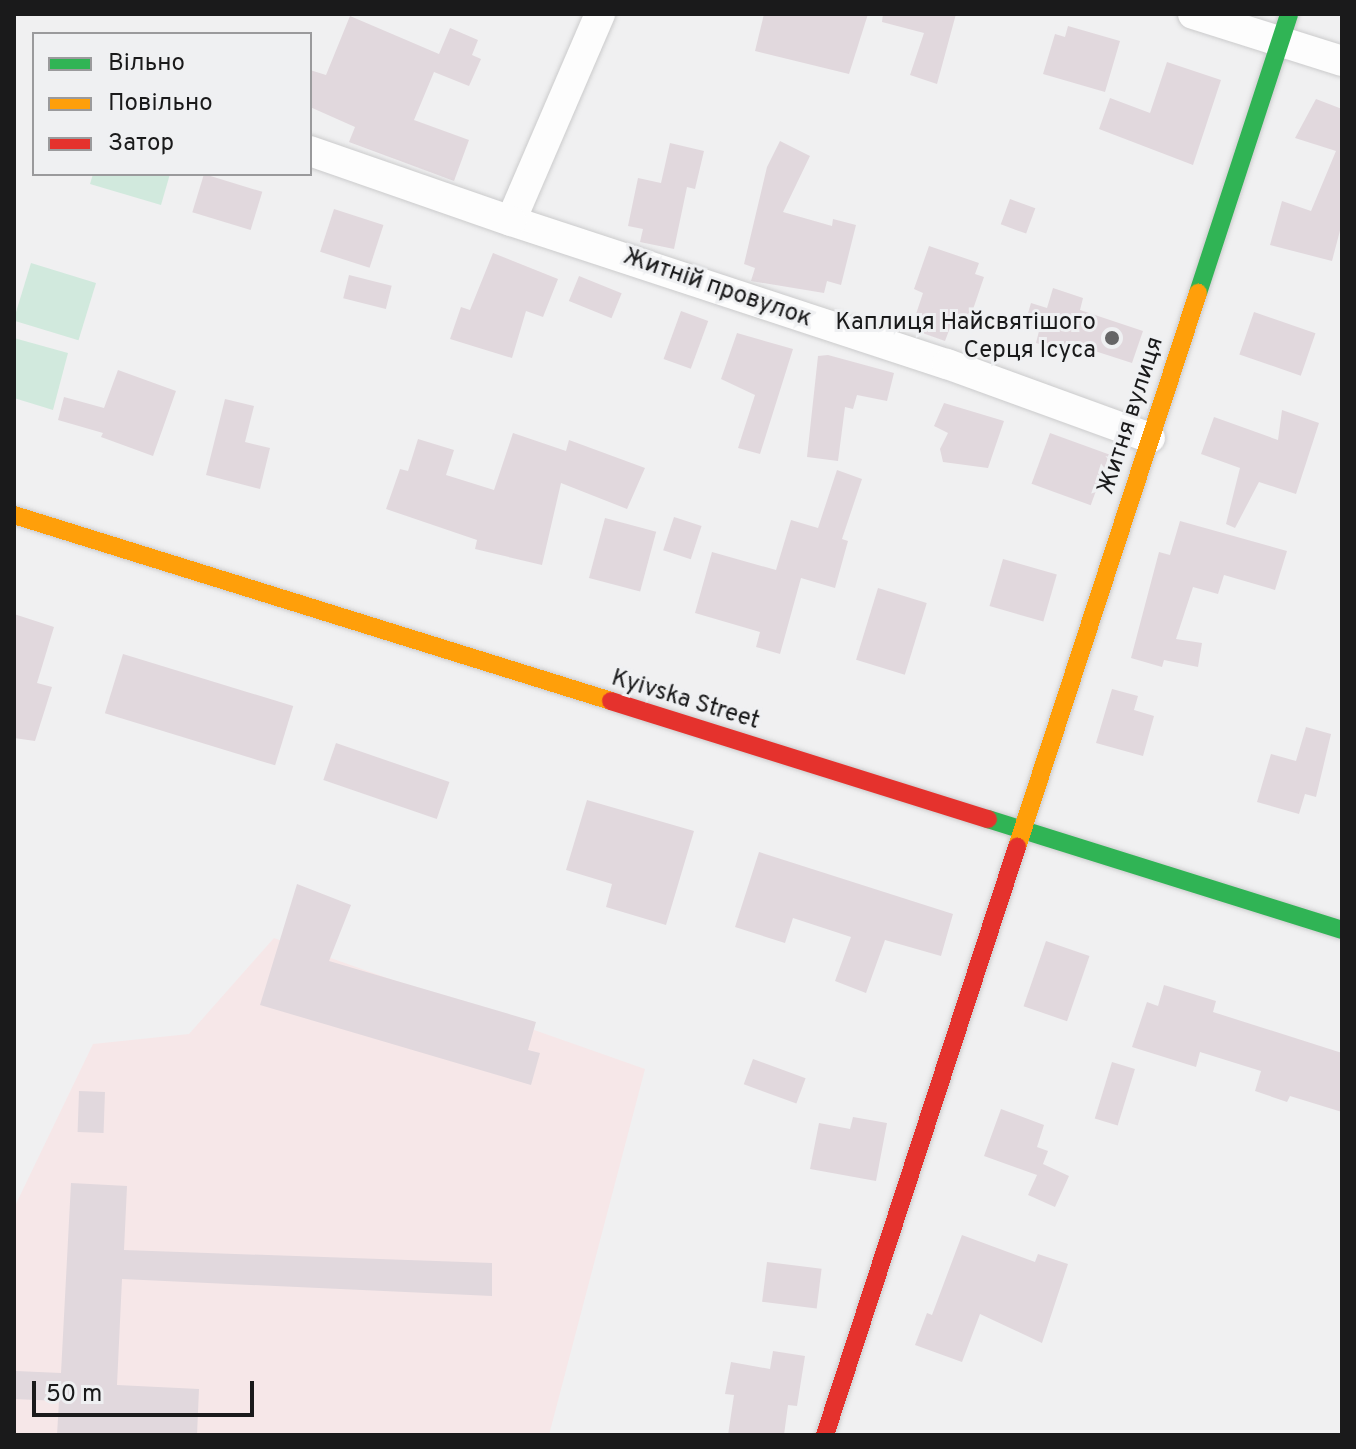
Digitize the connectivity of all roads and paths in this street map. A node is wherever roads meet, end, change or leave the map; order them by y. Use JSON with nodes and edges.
{"nodes":[{"id":1,"x":600,"y":14,"type":"edge"},
{"id":2,"x":1193,"y":14,"type":"edge"},
{"id":3,"x":1285,"y":28,"type":"edge"},
{"id":4,"x":1342,"y":61,"type":"edge"},
{"id":5,"x":312,"y":152,"type":"edge"},
{"id":6,"x":511,"y":221,"type":"junction"},
{"id":7,"x":1150,"y":438,"type":"junction"},
{"id":8,"x":14,"y":515,"type":"edge"},
{"id":9,"x":1021,"y":832,"type":"junction"},
{"id":10,"x":1342,"y":930,"type":"edge"},
{"id":11,"x":825,"y":1435,"type":"edge"}],
"edges":[{"from":1,"to":6,"type":"street"},
{"from":2,"to":3,"type":"street"},
{"from":3,"to":4,"type":"street"},
{"from":3,"to":7,"type":"street","name":"Житня вулиця"},
{"from":5,"to":6,"type":"street","name":"Житній провулок"},
{"from":6,"to":7,"type":"street","name":"Житній провулок"},
{"from":7,"to":9,"type":"street","name":"Житня вулиця"},
{"from":8,"to":9,"type":"street","name":"Kyivska Street"},
{"from":9,"to":10,"type":"street","name":"Kyivska Street"},
{"from":9,"to":11,"type":"street","name":"Житня вулиця"}]}
